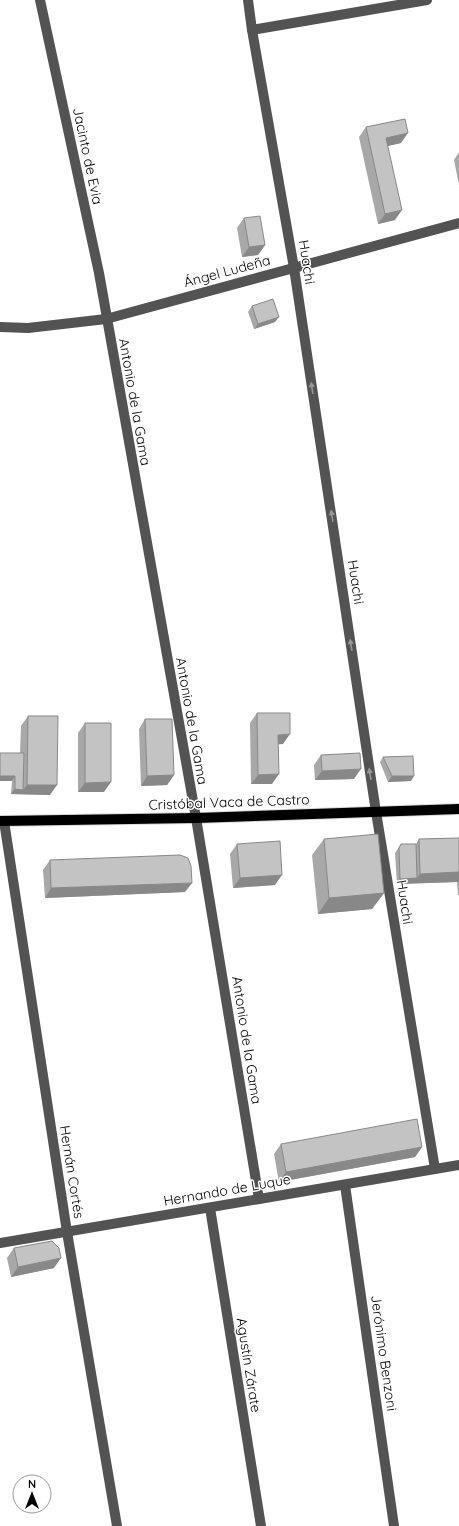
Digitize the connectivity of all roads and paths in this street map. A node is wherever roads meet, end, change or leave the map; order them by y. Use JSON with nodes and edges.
{"nodes":[{"id":1,"x":40,"y":0,"type":"edge"},
{"id":2,"x":248,"y":0,"type":"edge"},
{"id":3,"x":427,"y":0,"type":"edge"},
{"id":4,"x":252,"y":30,"type":"junction"},
{"id":5,"x":459,"y":223,"type":"edge"},
{"id":6,"x":294,"y":268,"type":"junction"},
{"id":7,"x":106,"y":319,"type":"junction"},
{"id":8,"x":0,"y":327,"type":"edge"},
{"id":9,"x":459,"y":809,"type":"edge"},
{"id":10,"x":376,"y":812,"type":"junction"},
{"id":11,"x":196,"y":818,"type":"junction"},
{"id":12,"x":2,"y":821,"type":"edge"},
{"id":13,"x":459,"y":1165,"type":"edge"},
{"id":14,"x":435,"y":1169,"type":"junction"},
{"id":15,"x":345,"y":1184,"type":"junction"},
{"id":16,"x":259,"y":1199,"type":"junction"},
{"id":17,"x":210,"y":1208,"type":"junction"},
{"id":18,"x":68,"y":1232,"type":"junction"},
{"id":19,"x":0,"y":1243,"type":"edge"},
{"id":20,"x":117,"y":1526,"type":"edge"},
{"id":21,"x":261,"y":1526,"type":"edge"},
{"id":22,"x":394,"y":1526,"type":"edge"}],
"edges":[{"from":1,"to":7,"type":"street","name":"Jacinto de Evia"},
{"from":2,"to":4,"type":"street","name":"Huachi"},
{"from":3,"to":4,"type":"street"},
{"from":4,"to":6,"type":"street","name":"Huachi"},
{"from":5,"to":6,"type":"street","name":"Ángel Ludeña"},
{"from":6,"to":7,"type":"street","name":"Ángel Ludeña"},
{"from":10,"to":6,"type":"street","name":"Huachi","one_way":true},
{"from":7,"to":8,"type":"street","name":"Ángel Ludeña"},
{"from":7,"to":11,"type":"street","name":"Antonio de la Gama"},
{"from":9,"to":10,"type":"main road","name":"Cristóbal Vaca de Castro"},
{"from":10,"to":11,"type":"main road","name":"Cristóbal Vaca de Castro"},
{"from":10,"to":14,"type":"street","name":"Huachi"},
{"from":11,"to":12,"type":"main road","name":"Cristóbal Vaca de Castro"},
{"from":11,"to":16,"type":"street","name":"Antonio de la Gama"},
{"from":12,"to":18,"type":"street","name":"Hernán Cortés"},
{"from":13,"to":14,"type":"street","name":"Hernando de Luque"},
{"from":14,"to":15,"type":"street","name":"Hernando de Luque"},
{"from":15,"to":16,"type":"street","name":"Hernando de Luque"},
{"from":15,"to":22,"type":"street","name":"Jerónimo Benzoni"},
{"from":16,"to":17,"type":"street","name":"Hernando de Luque"},
{"from":17,"to":18,"type":"street","name":"Hernando de Luque"},
{"from":17,"to":21,"type":"street","name":"Agustín Zárate"},
{"from":18,"to":19,"type":"street","name":"Hernando de Luque"},
{"from":18,"to":20,"type":"street","name":"Hernán Cortés"}]}
